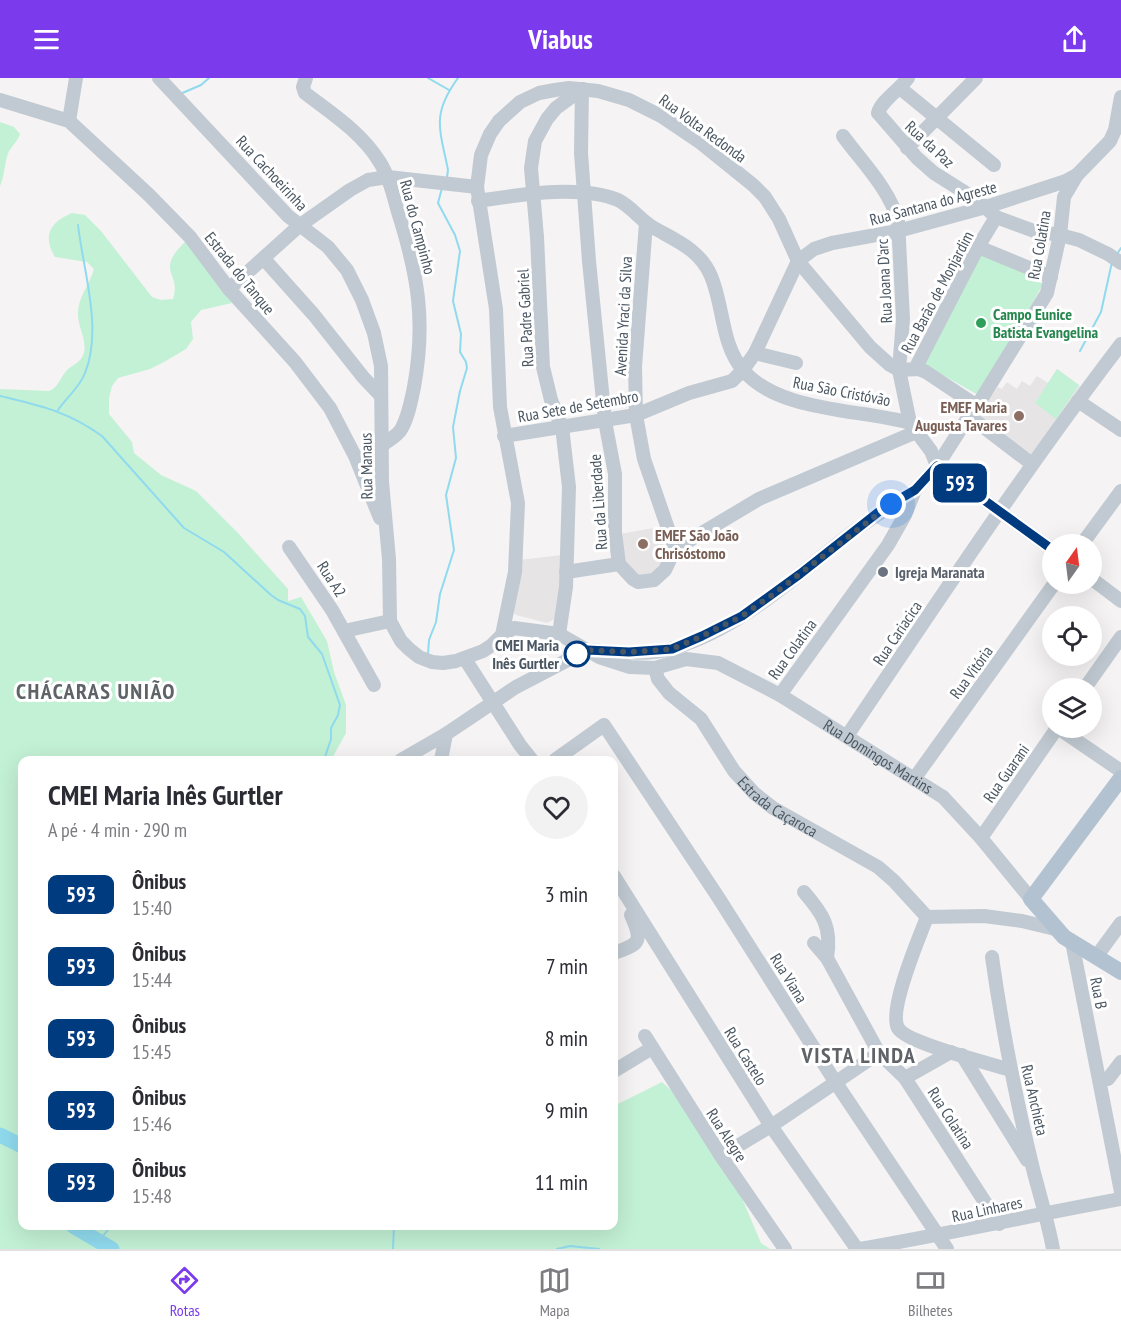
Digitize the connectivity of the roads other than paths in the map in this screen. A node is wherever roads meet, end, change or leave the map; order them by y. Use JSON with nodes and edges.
{"nodes":[{"id":1,"x":76,"y":78,"type":"edge"},
{"id":2,"x":159,"y":78,"type":"edge"},
{"id":3,"x":306,"y":78,"type":"edge"},
{"id":4,"x":976,"y":78,"type":"edge"},
{"id":5,"x":904,"y":83,"type":"edge"},
{"id":6,"x":582,"y":89,"type":"junction"},
{"id":7,"x":1121,"y":97,"type":"edge"},
{"id":8,"x":0,"y":100,"type":"edge"},
{"id":9,"x":938,"y":118,"type":"junction"},
{"id":10,"x":69,"y":121,"type":"junction"},
{"id":11,"x":843,"y":136,"type":"dead end"},
{"id":12,"x":908,"y":148,"type":"junction"},
{"id":13,"x":994,"y":165,"type":"dead end"},
{"id":14,"x":1077,"y":175,"type":"junction"},
{"id":15,"x":388,"y":177,"type":"junction"},
{"id":16,"x":477,"y":194,"type":"junction"},
{"id":17,"x":532,"y":194,"type":"junction"},
{"id":18,"x":584,"y":194,"type":"junction"},
{"id":19,"x":991,"y":212,"type":"junction"},
{"id":20,"x":646,"y":223,"type":"junction"},
{"id":21,"x":299,"y":226,"type":"junction"},
{"id":22,"x":898,"y":231,"type":"junction"},
{"id":23,"x":1060,"y":234,"type":"junction"},
{"id":24,"x":978,"y":247,"type":"junction"},
{"id":25,"x":264,"y":259,"type":"junction"},
{"id":26,"x":798,"y":261,"type":"junction"},
{"id":27,"x":1121,"y":263,"type":"edge"},
{"id":28,"x":1051,"y":277,"type":"junction"},
{"id":29,"x":229,"y":289,"type":"junction"},
{"id":30,"x":1121,"y":344,"type":"edge"},
{"id":31,"x":755,"y":353,"type":"junction"},
{"id":32,"x":796,"y":363,"type":"dead end"},
{"id":33,"x":915,"y":369,"type":"junction"},
{"id":34,"x":743,"y":370,"type":"junction"},
{"id":35,"x":899,"y":370,"type":"junction"},
{"id":36,"x":381,"y":396,"type":"junction"},
{"id":37,"x":1078,"y":401,"type":"junction"},
{"id":38,"x":973,"y":411,"type":"junction"},
{"id":39,"x":636,"y":415,"type":"junction"},
{"id":40,"x":605,"y":421,"type":"junction"},
{"id":41,"x":562,"y":427,"type":"junction"},
{"id":42,"x":913,"y":427,"type":"junction"},
{"id":43,"x":1121,"y":430,"type":"edge"},
{"id":44,"x":504,"y":436,"type":"junction"},
{"id":45,"x":382,"y":445,"type":"junction"},
{"id":46,"x":1032,"y":464,"type":"junction"},
{"id":47,"x":937,"y":466,"type":"junction"},
{"id":48,"x":915,"y":490,"type":"junction"},
{"id":49,"x":1121,"y":491,"type":"edge"},
{"id":50,"x":999,"y":511,"type":"junction"},
{"id":51,"x":386,"y":534,"type":"junction"},
{"id":52,"x":1089,"y":534,"type":"edge"},
{"id":53,"x":1042,"y":542,"type":"edge"},
{"id":54,"x":289,"y":547,"type":"dead end"},
{"id":55,"x":675,"y":549,"type":"junction"},
{"id":56,"x":619,"y":564,"type":"junction"},
{"id":57,"x":566,"y":572,"type":"junction"},
{"id":58,"x":1102,"y":587,"type":"edge"},
{"id":59,"x":1047,"y":594,"type":"edge"},
{"id":60,"x":1121,"y":601,"type":"edge"},
{"id":61,"x":390,"y":621,"type":"junction"},
{"id":62,"x":344,"y":631,"type":"junction"},
{"id":63,"x":559,"y":634,"type":"junction"},
{"id":64,"x":502,"y":635,"type":"junction"},
{"id":65,"x":1121,"y":637,"type":"edge"},
{"id":66,"x":587,"y":650,"type":"junction"},
{"id":67,"x":465,"y":659,"type":"junction"},
{"id":68,"x":655,"y":668,"type":"junction"},
{"id":69,"x":1092,"y":678,"type":"edge"},
{"id":70,"x":374,"y":685,"type":"dead end"},
{"id":71,"x":780,"y":695,"type":"junction"},
{"id":72,"x":494,"y":704,"type":"junction"},
{"id":73,"x":446,"y":734,"type":"junction"},
{"id":74,"x":847,"y":736,"type":"junction"},
{"id":75,"x":1051,"y":738,"type":"edge"},
{"id":76,"x":1073,"y":738,"type":"edge"},
{"id":77,"x":520,"y":746,"type":"junction"},
{"id":78,"x":408,"y":756,"type":"edge"},
{"id":79,"x":442,"y":756,"type":"edge"},
{"id":80,"x":518,"y":756,"type":"edge"},
{"id":81,"x":529,"y":756,"type":"edge"},
{"id":82,"x":561,"y":756,"type":"edge"},
{"id":83,"x":1121,"y":771,"type":"edge"},
{"id":84,"x":1121,"y":778,"type":"edge"},
{"id":85,"x":914,"y":779,"type":"junction"},
{"id":86,"x":981,"y":838,"type":"junction"},
{"id":87,"x":618,"y":882,"type":"edge"},
{"id":88,"x":623,"y":889,"type":"junction"},
{"id":89,"x":804,"y":892,"type":"dead end"},
{"id":90,"x":1031,"y":899,"type":"junction"},
{"id":91,"x":927,"y":917,"type":"junction"},
{"id":92,"x":1121,"y":923,"type":"edge"},
{"id":93,"x":1055,"y":929,"type":"junction"},
{"id":94,"x":1072,"y":942,"type":"junction"},
{"id":95,"x":813,"y":943,"type":"dead end"},
{"id":96,"x":618,"y":952,"type":"edge"},
{"id":97,"x":992,"y":957,"type":"dead end"},
{"id":98,"x":1096,"y":957,"type":"junction"},
{"id":99,"x":827,"y":958,"type":"junction"},
{"id":100,"x":1121,"y":972,"type":"edge"},
{"id":101,"x":879,"y":1053,"type":"junction"},
{"id":102,"x":956,"y":1054,"type":"junction"},
{"id":103,"x":1121,"y":1062,"type":"edge"},
{"id":104,"x":618,"y":1068,"type":"edge"},
{"id":105,"x":1011,"y":1070,"type":"junction"},
{"id":106,"x":905,"y":1078,"type":"junction"},
{"id":107,"x":1108,"y":1079,"type":"dead end"},
{"id":108,"x":836,"y":1083,"type":"junction"},
{"id":109,"x":771,"y":1126,"type":"junction"},
{"id":110,"x":721,"y":1156,"type":"junction"},
{"id":111,"x":1034,"y":1171,"type":"junction"},
{"id":112,"x":1121,"y":1192,"type":"edge"},
{"id":113,"x":1121,"y":1199,"type":"edge"},
{"id":114,"x":1046,"y":1213,"type":"junction"},
{"id":115,"x":999,"y":1224,"type":"junction"},
{"id":116,"x":937,"y":1236,"type":"junction"},
{"id":117,"x":785,"y":1249,"type":"edge"},
{"id":118,"x":858,"y":1249,"type":"edge"},
{"id":119,"x":947,"y":1249,"type":"edge"},
{"id":120,"x":1053,"y":1249,"type":"edge"}],
"edges":[{"from":1,"to":10,"type":"street"},
{"from":2,"to":21,"type":"street","name":"Rua Cachoeirinha"},
{"from":3,"to":15,"type":"street","name":"Rua do Campinho"},
{"from":4,"to":9,"type":"street"},
{"from":5,"to":9,"type":"street"},
{"from":5,"to":12,"type":"street","name":"Rua da Paz"},
{"from":6,"to":16,"type":"street","name":"Rua Volta Redonda"},
{"from":6,"to":17,"type":"street","name":"Rua Padre Gabriel"},
{"from":6,"to":18,"type":"street","name":"Rua da Liberdade"},
{"from":6,"to":26,"type":"street","name":"Rua Volta Redonda"},
{"from":7,"to":14,"type":"street","name":"Rua Colatina"},
{"from":8,"to":10,"type":"street","name":"Estrada do Tanque"},
{"from":9,"to":12,"type":"street"},
{"from":9,"to":13,"type":"street"},
{"from":10,"to":29,"type":"street","name":"Estrada do Tanque"},
{"from":11,"to":22,"type":"street","name":"Rua Joana D'arc"},
{"from":12,"to":19,"type":"street","name":"Rua da Paz"},
{"from":14,"to":19,"type":"street","name":"Rua Santana do Agreste"},
{"from":14,"to":23,"type":"street","name":"Rua Colatina"},
{"from":15,"to":16,"type":"street","name":"Rua São Cristóvão"},
{"from":15,"to":21,"type":"street","name":"Rua São Cristóvão"},
{"from":15,"to":45,"type":"street","name":"Rua do Campinho"},
{"from":16,"to":17,"type":"street","name":"Rua São Cristóvão"},
{"from":16,"to":44,"type":"street","name":"Rua Volta Redonda"},
{"from":17,"to":18,"type":"street","name":"Rua São Cristóvão"},
{"from":17,"to":41,"type":"street","name":"Rua Padre Gabriel"},
{"from":18,"to":20,"type":"street","name":"Rua São Cristóvão"},
{"from":18,"to":40,"type":"street","name":"Rua da Liberdade"},
{"from":19,"to":22,"type":"street","name":"Rua Santana do Agreste"},
{"from":19,"to":23,"type":"street","name":"Rua da Paz"},
{"from":19,"to":24,"type":"street","name":"Rua Barão de Monjardim"},
{"from":20,"to":34,"type":"street","name":"Rua São Cristóvão"},
{"from":20,"to":39,"type":"street","name":"Avenida Yraci da Silva"},
{"from":21,"to":25,"type":"street","name":"Rua São Cristóvão"},
{"from":21,"to":36,"type":"street","name":"Rua Cachoeirinha"},
{"from":22,"to":26,"type":"street","name":"Rua Santana do Agreste"},
{"from":22,"to":35,"type":"street","name":"Rua Joana D'arc"},
{"from":23,"to":27,"type":"street","name":"Rua da Paz"},
{"from":23,"to":28,"type":"street","name":"Rua Colatina"},
{"from":24,"to":28,"type":"street"},
{"from":24,"to":33,"type":"street","name":"Rua Barão de Monjardim"},
{"from":25,"to":29,"type":"street","name":"Rua São Cristóvão"},
{"from":25,"to":36,"type":"street"},
{"from":26,"to":31,"type":"street","name":"Rua Sete de Setembro"},
{"from":26,"to":35,"type":"street","name":"Rua Volta Redonda"},
{"from":28,"to":38,"type":"street","name":"Rua Colatina"},
{"from":29,"to":51,"type":"street","name":"Estrada do Tanque"},
{"from":30,"to":37,"type":"street","name":"Rua Cariacica"},
{"from":31,"to":32,"type":"street"},
{"from":31,"to":34,"type":"street","name":"Rua Sete de Setembro"},
{"from":33,"to":35,"type":"street","name":"Rua Barão de Monjardim"},
{"from":33,"to":38,"type":"street"},
{"from":34,"to":39,"type":"street","name":"Rua Sete de Setembro"},
{"from":34,"to":42,"type":"street","name":"Rua São Cristóvão"},
{"from":35,"to":42,"type":"street"},
{"from":36,"to":45,"type":"street","name":"Rua Manaus"},
{"from":37,"to":43,"type":"street"},
{"from":37,"to":46,"type":"street","name":"Rua Cariacica"},
{"from":38,"to":46,"type":"street"},
{"from":38,"to":47,"type":"street","name":"Rua Colatina"},
{"from":39,"to":40,"type":"street","name":"Rua Sete de Setembro"},
{"from":39,"to":55,"type":"street","name":"Avenida Yraci da Silva"},
{"from":40,"to":41,"type":"street","name":"Rua Sete de Setembro"},
{"from":40,"to":56,"type":"street","name":"Rua da Liberdade"},
{"from":41,"to":44,"type":"street","name":"Rua Sete de Setembro"},
{"from":41,"to":57,"type":"street","name":"Rua Padre Gabriel"},
{"from":42,"to":47,"type":"street"},
{"from":42,"to":55,"type":"street","name":"Rua da Liberdade"},
{"from":44,"to":64,"type":"street","name":"Rua Volta Redonda"},
{"from":45,"to":51,"type":"street","name":"Rua Manaus"},
{"from":46,"to":50,"type":"street","name":"Rua Cariacica"},
{"from":47,"to":48,"type":"street","name":"Rua Colatina"},
{"from":47,"to":50,"type":"street"},
{"from":48,"to":66,"type":"street"},
{"from":48,"to":71,"type":"street","name":"Rua Colatina"},
{"from":49,"to":52,"type":"street"},
{"from":50,"to":53,"type":"street"},
{"from":50,"to":74,"type":"street","name":"Rua Cariacica"},
{"from":51,"to":61,"type":"street","name":"Rua Manaus"},
{"from":54,"to":62,"type":"street","name":"Rua A2"},
{"from":55,"to":56,"type":"street","name":"Rua da Liberdade"},
{"from":56,"to":57,"type":"street"},
{"from":57,"to":63,"type":"street","name":"Rua Padre Gabriel"},
{"from":58,"to":60,"type":"street"},
{"from":59,"to":85,"type":"street","name":"Rua Vitória"},
{"from":61,"to":62,"type":"street"},
{"from":61,"to":67,"type":"street"},
{"from":62,"to":70,"type":"street","name":"Rua A2"},
{"from":63,"to":64,"type":"street"},
{"from":63,"to":66,"type":"street"},
{"from":64,"to":67,"type":"street"},
{"from":65,"to":69,"type":"street"},
{"from":66,"to":68,"type":"street"},
{"from":66,"to":72,"type":"street"},
{"from":67,"to":72,"type":"street"},
{"from":68,"to":71,"type":"street","name":"Rua Domingos Martins"},
{"from":68,"to":91,"type":"street","name":"Estrada Caçaroca"},
{"from":71,"to":74,"type":"street","name":"Rua Domingos Martins"},
{"from":72,"to":73,"type":"street"},
{"from":72,"to":77,"type":"street"},
{"from":73,"to":78,"type":"street"},
{"from":73,"to":79,"type":"street"},
{"from":74,"to":85,"type":"street","name":"Rua Domingos Martins"},
{"from":75,"to":86,"type":"street","name":"Rua Guarani"},
{"from":76,"to":83,"type":"street"},
{"from":77,"to":80,"type":"street"},
{"from":77,"to":81,"type":"street"},
{"from":82,"to":108,"type":"street","name":"Rua Viana"},
{"from":84,"to":90,"type":"main road"},
{"from":85,"to":86,"type":"street","name":"Rua Domingos Martins"},
{"from":86,"to":90,"type":"street","name":"Rua Domingos Martins"},
{"from":87,"to":88,"type":"street","name":"Rua Castelo"},
{"from":88,"to":96,"type":"street"},
{"from":88,"to":109,"type":"street","name":"Rua Castelo"},
{"from":89,"to":99,"type":"street"},
{"from":90,"to":93,"type":"main road","name":"Rua Domingos Martins"},
{"from":91,"to":93,"type":"street"},
{"from":91,"to":102,"type":"street"},
{"from":92,"to":98,"type":"street"},
{"from":93,"to":94,"type":"main road"},
{"from":94,"to":98,"type":"main road"},
{"from":94,"to":112,"type":"street","name":"Rua B"},
{"from":95,"to":99,"type":"street","name":"Rua Colatina"},
{"from":97,"to":105,"type":"street","name":"Rua Anchieta"},
{"from":98,"to":100,"type":"main road"},
{"from":99,"to":101,"type":"street","name":"Rua Colatina"},
{"from":101,"to":106,"type":"street","name":"Rua Colatina"},
{"from":101,"to":108,"type":"street"},
{"from":102,"to":105,"type":"street"},
{"from":102,"to":106,"type":"street"},
{"from":102,"to":111,"type":"street"},
{"from":103,"to":107,"type":"street"},
{"from":104,"to":110,"type":"street","name":"Rua Alegre"},
{"from":105,"to":111,"type":"street","name":"Rua Anchieta"},
{"from":106,"to":115,"type":"street","name":"Rua Colatina"},
{"from":108,"to":109,"type":"street"},
{"from":108,"to":116,"type":"street","name":"Rua Viana"},
{"from":109,"to":110,"type":"street"},
{"from":109,"to":118,"type":"street","name":"Rua Castelo"},
{"from":110,"to":117,"type":"street","name":"Rua Alegre"},
{"from":111,"to":114,"type":"street","name":"Rua Anchieta"},
{"from":113,"to":114,"type":"street","name":"Rua Linhares"},
{"from":114,"to":115,"type":"street","name":"Rua Linhares"},
{"from":114,"to":120,"type":"street","name":"Rua Anchieta"},
{"from":115,"to":116,"type":"street","name":"Rua Linhares"},
{"from":116,"to":118,"type":"street","name":"Rua Linhares"},
{"from":116,"to":119,"type":"street","name":"Rua Viana"}]}
